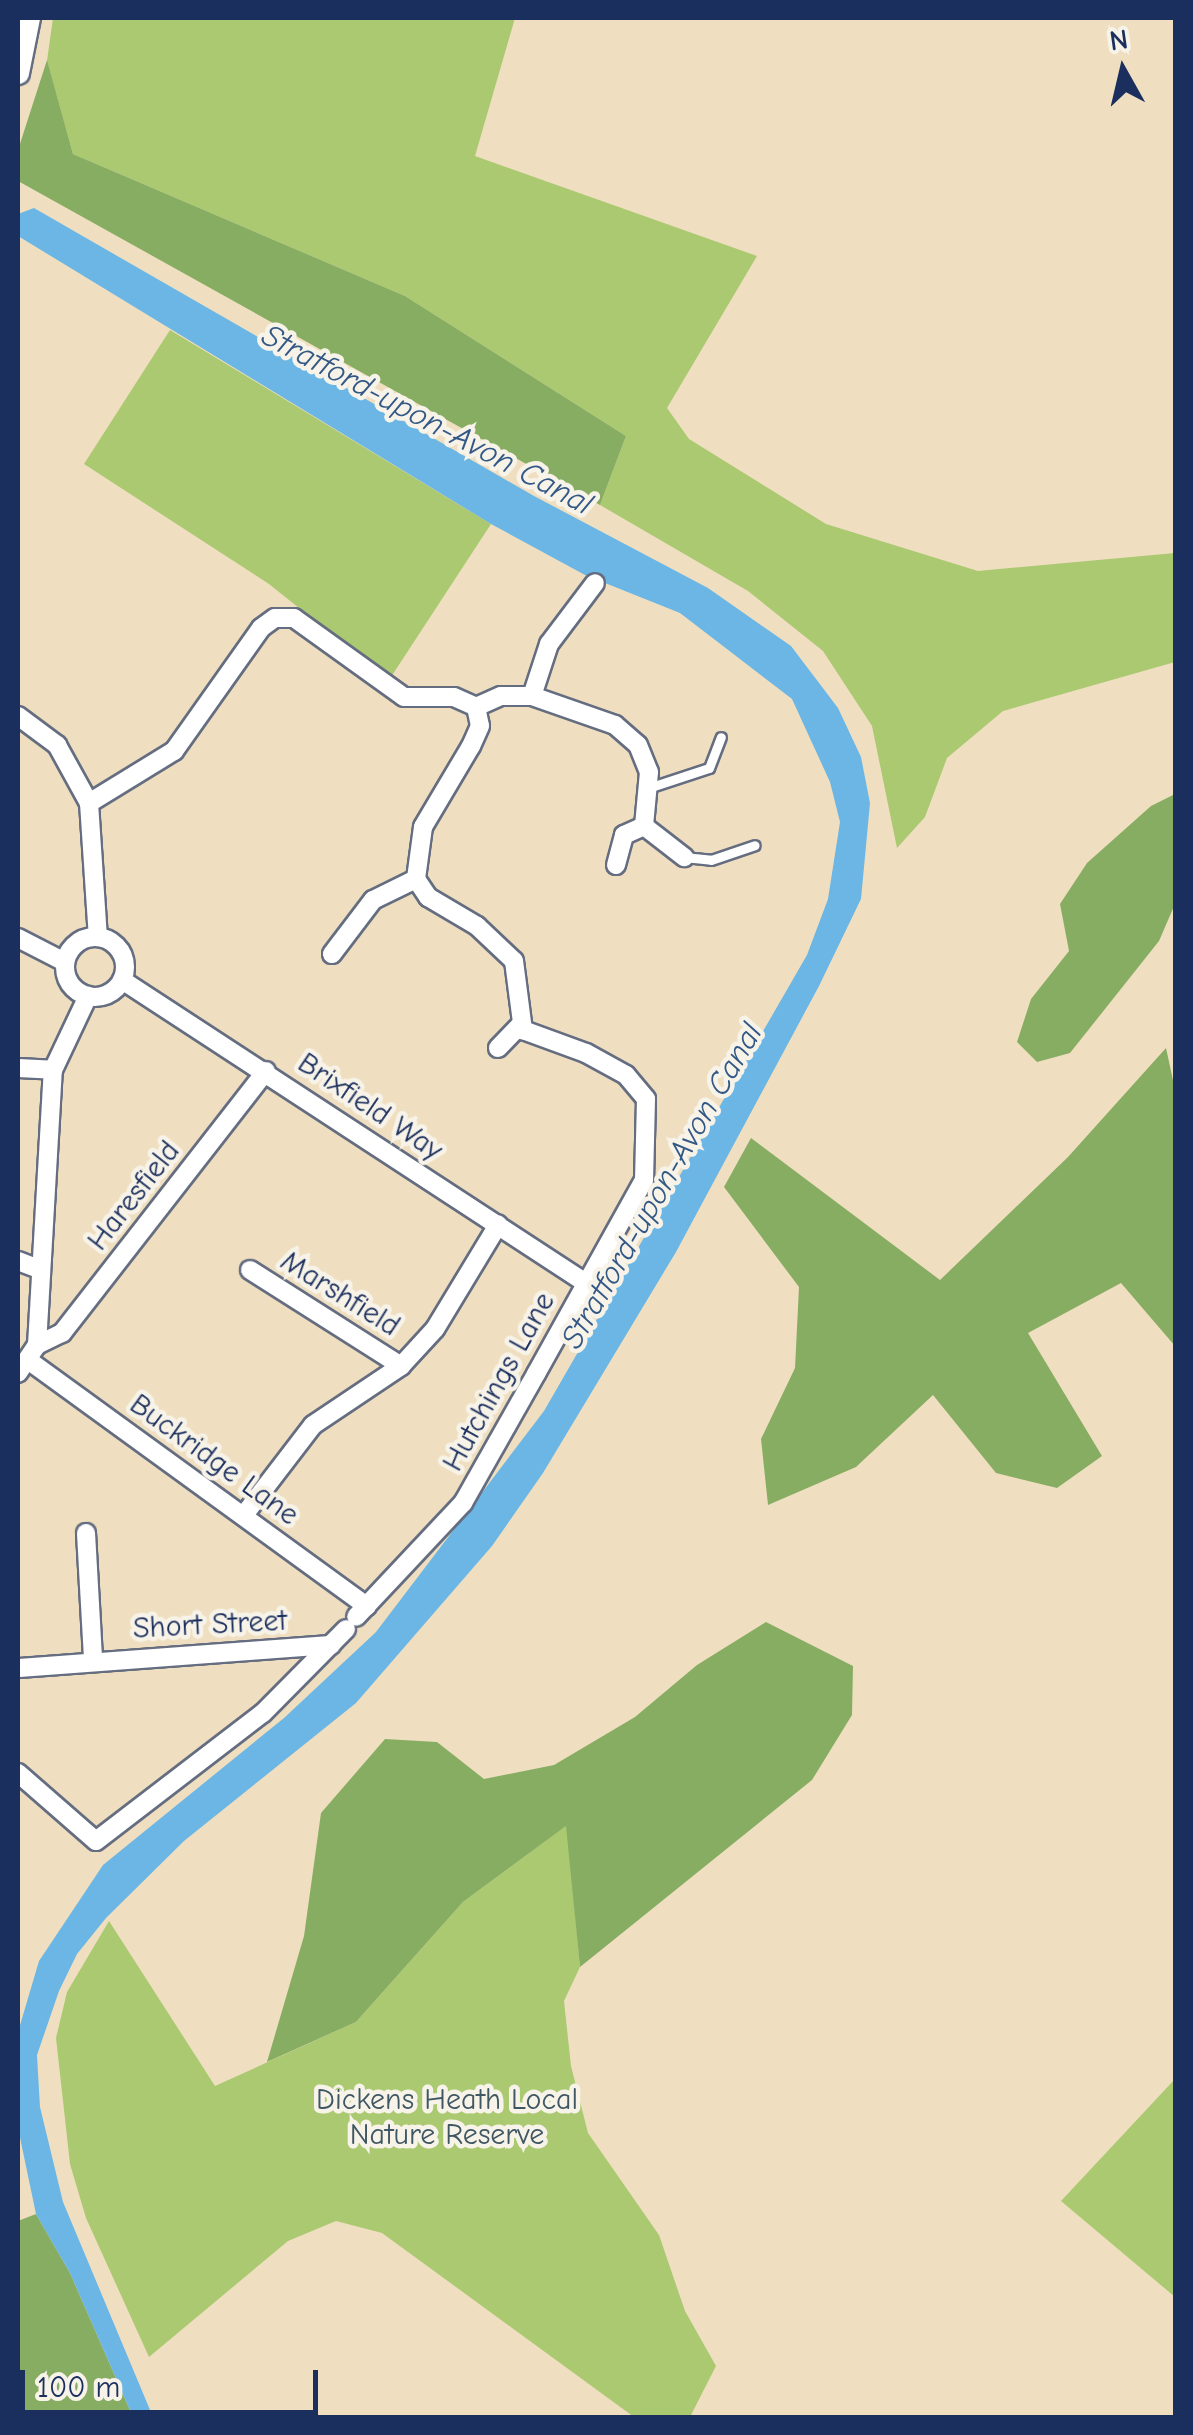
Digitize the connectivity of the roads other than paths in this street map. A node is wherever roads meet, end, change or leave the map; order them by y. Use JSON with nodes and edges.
{"nodes":[{"id":1,"x":29,"y":18,"type":"edge"},
{"id":2,"x":18,"y":73,"type":"edge"},
{"id":3,"x":595,"y":583,"type":"dead end"},
{"id":4,"x":532,"y":696,"type":"junction"},
{"id":5,"x":476,"y":706,"type":"junction"},
{"id":6,"x":18,"y":716,"type":"edge"},
{"id":7,"x":721,"y":737,"type":"dead end"},
{"id":8,"x":648,"y":788,"type":"junction"},
{"id":9,"x":89,"y":803,"type":"junction"},
{"id":10,"x":644,"y":826,"type":"junction"},
{"id":11,"x":756,"y":845,"type":"dead end"},
{"id":12,"x":684,"y":856,"type":"joint"},
{"id":13,"x":616,"y":865,"type":"dead end"},
{"id":14,"x":416,"y":880,"type":"junction"},
{"id":15,"x":98,"y":937,"type":"junction"},
{"id":16,"x":18,"y":938,"type":"edge"},
{"id":17,"x":332,"y":954,"type":"dead end"},
{"id":18,"x":65,"y":962,"type":"junction"},
{"id":19,"x":122,"y":980,"type":"junction"},
{"id":20,"x":88,"y":996,"type":"junction"},
{"id":21,"x":520,"y":1026,"type":"junction"},
{"id":22,"x":498,"y":1048,"type":"dead end"},
{"id":23,"x":18,"y":1068,"type":"edge"},
{"id":24,"x":53,"y":1070,"type":"junction"},
{"id":25,"x":266,"y":1071,"type":"junction"},
{"id":26,"x":498,"y":1225,"type":"junction"},
{"id":27,"x":18,"y":1261,"type":"edge"},
{"id":28,"x":40,"y":1269,"type":"junction"},
{"id":29,"x":250,"y":1270,"type":"dead end"},
{"id":30,"x":586,"y":1283,"type":"junction"},
{"id":31,"x":28,"y":1359,"type":"edge"},
{"id":32,"x":401,"y":1366,"type":"junction"},
{"id":33,"x":244,"y":1515,"type":"junction"},
{"id":34,"x":86,"y":1533,"type":"dead end"},
{"id":35,"x":356,"y":1617,"type":"junction"},
{"id":36,"x":330,"y":1645,"type":"junction"},
{"id":37,"x":93,"y":1659,"type":"junction"},
{"id":38,"x":18,"y":1668,"type":"edge"},
{"id":39,"x":18,"y":1774,"type":"edge"}],
"edges":[{"from":1,"to":2,"type":"street"},
{"from":3,"to":4,"type":"street"},
{"from":4,"to":5,"type":"street"},
{"from":4,"to":8,"type":"street"},
{"from":5,"to":9,"type":"street"},
{"from":5,"to":14,"type":"street"},
{"from":6,"to":9,"type":"street"},
{"from":7,"to":8,"type":"lane"},
{"from":8,"to":10,"type":"street"},
{"from":9,"to":15,"type":"street"},
{"from":10,"to":12,"type":"street"},
{"from":10,"to":13,"type":"street"},
{"from":11,"to":12,"type":"lane"},
{"from":14,"to":17,"type":"street"},
{"from":14,"to":21,"type":"street"},
{"from":15,"to":18,"type":"street"},
{"from":15,"to":19,"type":"street"},
{"from":16,"to":18,"type":"street"},
{"from":18,"to":20,"type":"street"},
{"from":19,"to":20,"type":"street"},
{"from":19,"to":25,"type":"street","name":"Brixfield Way"},
{"from":20,"to":24,"type":"street"},
{"from":21,"to":22,"type":"street"},
{"from":21,"to":30,"type":"street","name":"Hutchings Lane"},
{"from":23,"to":24,"type":"street"},
{"from":24,"to":28,"type":"street"},
{"from":25,"to":26,"type":"street","name":"Brixfield Way"},
{"from":25,"to":31,"type":"street","name":"Haresfield"},
{"from":26,"to":30,"type":"street","name":"Brixfield Way"},
{"from":26,"to":32,"type":"street","name":"Marshfield"},
{"from":27,"to":28,"type":"street"},
{"from":28,"to":31,"type":"street"},
{"from":29,"to":32,"type":"street","name":"Marshfield"},
{"from":30,"to":35,"type":"street","name":"Hutchings Lane"},
{"from":31,"to":33,"type":"street","name":"Buckridge Lane"},
{"from":32,"to":33,"type":"street","name":"Marshfield"},
{"from":33,"to":35,"type":"street","name":"Buckridge Lane"},
{"from":34,"to":37,"type":"street","name":"Short Street"},
{"from":35,"to":36,"type":"street","name":"Hutchings Lane"},
{"from":36,"to":37,"type":"street","name":"Short Street"},
{"from":36,"to":39,"type":"street","name":"Hutchings Lane"},
{"from":37,"to":38,"type":"street","name":"Short Street"}]}
